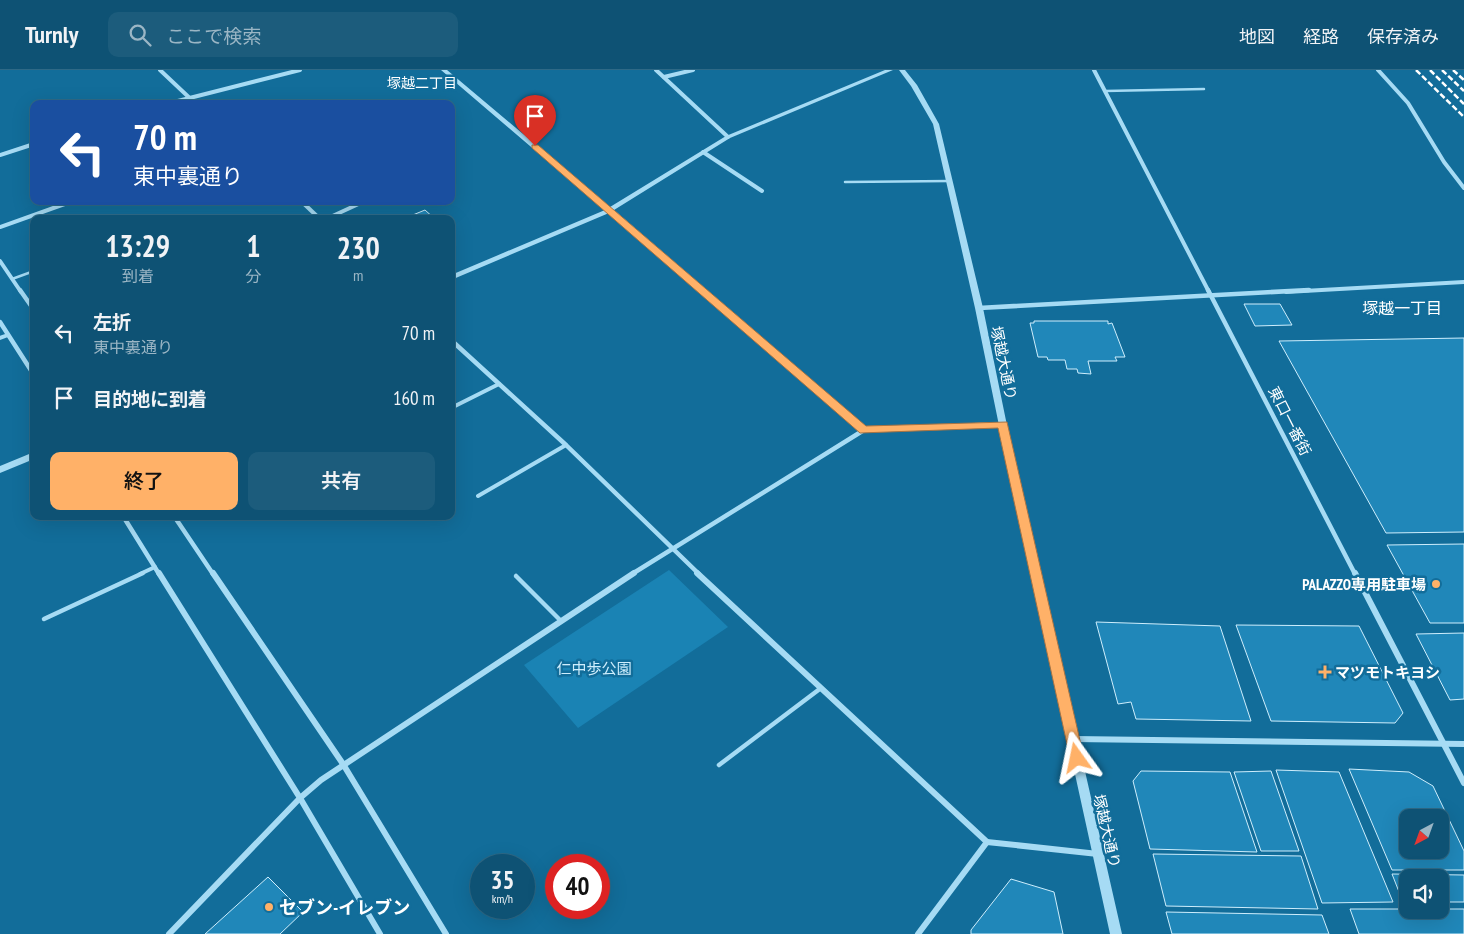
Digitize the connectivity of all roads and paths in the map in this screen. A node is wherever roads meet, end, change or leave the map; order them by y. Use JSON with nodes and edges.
{"nodes":[{"id":1,"x":160,"y":70,"type":"edge"},
{"id":2,"x":300,"y":70,"type":"edge"},
{"id":3,"x":444,"y":70,"type":"edge"},
{"id":4,"x":656,"y":70,"type":"edge"},
{"id":5,"x":693,"y":70,"type":"edge"},
{"id":6,"x":890,"y":70,"type":"edge"},
{"id":7,"x":902,"y":70,"type":"edge"},
{"id":8,"x":1094,"y":70,"type":"edge"},
{"id":9,"x":1378,"y":70,"type":"edge"},
{"id":10,"x":664,"y":77,"type":"junction"},
{"id":11,"x":1204,"y":89,"type":"dead end"},
{"id":12,"x":1105,"y":91,"type":"junction"},
{"id":13,"x":189,"y":97,"type":"junction"},
{"id":14,"x":179,"y":100,"type":"edge"},
{"id":15,"x":192,"y":100,"type":"edge"},
{"id":16,"x":728,"y":137,"type":"junction"},
{"id":17,"x":30,"y":145,"type":"edge"},
{"id":18,"x":704,"y":152,"type":"junction"},
{"id":19,"x":0,"y":155,"type":"edge"},
{"id":20,"x":950,"y":181,"type":"junction"},
{"id":21,"x":845,"y":182,"type":"dead end"},
{"id":22,"x":1464,"y":188,"type":"edge"},
{"id":23,"x":762,"y":191,"type":"dead end"},
{"id":24,"x":62,"y":205,"type":"edge"},
{"id":25,"x":305,"y":205,"type":"edge"},
{"id":26,"x":356,"y":205,"type":"edge"},
{"id":27,"x":610,"y":210,"type":"junction"},
{"id":28,"x":34,"y":215,"type":"edge"},
{"id":29,"x":316,"y":215,"type":"edge"},
{"id":30,"x":335,"y":215,"type":"edge"},
{"id":31,"x":30,"y":216,"type":"edge"},
{"id":32,"x":0,"y":227,"type":"edge"},
{"id":33,"x":0,"y":261,"type":"edge"},
{"id":34,"x":30,"y":272,"type":"edge"},
{"id":35,"x":455,"y":276,"type":"edge"},
{"id":36,"x":12,"y":279,"type":"junction"},
{"id":37,"x":1464,"y":282,"type":"edge"},
{"id":38,"x":1212,"y":296,"type":"junction"},
{"id":39,"x":30,"y":304,"type":"edge"},
{"id":40,"x":979,"y":308,"type":"junction"},
{"id":41,"x":0,"y":322,"type":"edge"},
{"id":42,"x":8,"y":335,"type":"junction"},
{"id":43,"x":0,"y":338,"type":"edge"},
{"id":44,"x":455,"y":344,"type":"edge"},
{"id":45,"x":30,"y":369,"type":"edge"},
{"id":46,"x":499,"y":384,"type":"junction"},
{"id":47,"x":455,"y":406,"type":"edge"},
{"id":48,"x":1003,"y":424,"type":"junction"},
{"id":49,"x":864,"y":430,"type":"junction"},
{"id":50,"x":566,"y":445,"type":"junction"},
{"id":51,"x":30,"y":457,"type":"edge"},
{"id":52,"x":0,"y":470,"type":"edge"},
{"id":53,"x":478,"y":496,"type":"dead end"},
{"id":54,"x":126,"y":520,"type":"edge"},
{"id":55,"x":177,"y":520,"type":"edge"},
{"id":56,"x":671,"y":548,"type":"junction"},
{"id":57,"x":155,"y":567,"type":"junction"},
{"id":58,"x":516,"y":576,"type":"dead end"},
{"id":59,"x":44,"y":619,"type":"dead end"},
{"id":60,"x":560,"y":620,"type":"junction"},
{"id":61,"x":821,"y":688,"type":"junction"},
{"id":62,"x":1073,"y":738,"type":"junction"},
{"id":63,"x":1443,"y":744,"type":"junction"},
{"id":64,"x":1464,"y":744,"type":"edge"},
{"id":65,"x":343,"y":764,"type":"junction"},
{"id":66,"x":719,"y":765,"type":"dead end"},
{"id":67,"x":1464,"y":783,"type":"edge"},
{"id":68,"x":300,"y":798,"type":"junction"},
{"id":69,"x":987,"y":842,"type":"junction"},
{"id":70,"x":1098,"y":854,"type":"junction"},
{"id":71,"x":169,"y":934,"type":"edge"},
{"id":72,"x":380,"y":934,"type":"edge"},
{"id":73,"x":446,"y":934,"type":"edge"},
{"id":74,"x":918,"y":934,"type":"edge"},
{"id":75,"x":1116,"y":934,"type":"edge"}],
"edges":[{"from":1,"to":13,"type":"street"},
{"from":2,"to":13,"type":"street"},
{"from":3,"to":27,"type":"street"},
{"from":4,"to":10,"type":"street"},
{"from":5,"to":10,"type":"street"},
{"from":6,"to":16,"type":"street"},
{"from":7,"to":20,"type":"street","name":"塚越大通り"},
{"from":8,"to":12,"type":"street","name":"東口一番街"},
{"from":9,"to":22,"type":"street"},
{"from":10,"to":16,"type":"street"},
{"from":11,"to":12,"type":"lane"},
{"from":12,"to":38,"type":"street","name":"東口一番街"},
{"from":13,"to":14,"type":"street"},
{"from":13,"to":15,"type":"street"},
{"from":16,"to":18,"type":"street"},
{"from":17,"to":19,"type":"street"},
{"from":18,"to":23,"type":"street"},
{"from":18,"to":27,"type":"street"},
{"from":20,"to":21,"type":"lane"},
{"from":20,"to":40,"type":"street","name":"塚越大通り"},
{"from":24,"to":28,"type":"street"},
{"from":25,"to":29,"type":"street"},
{"from":26,"to":30,"type":"street"},
{"from":27,"to":35,"type":"street"},
{"from":27,"to":49,"type":"street"},
{"from":31,"to":32,"type":"street"},
{"from":33,"to":36,"type":"street"},
{"from":34,"to":36,"type":"lane"},
{"from":36,"to":39,"type":"street"},
{"from":37,"to":38,"type":"street"},
{"from":38,"to":40,"type":"street"},
{"from":38,"to":63,"type":"street","name":"東口一番街"},
{"from":40,"to":48,"type":"street","name":"塚越大通り"},
{"from":41,"to":42,"type":"street"},
{"from":42,"to":43,"type":"lane"},
{"from":42,"to":45,"type":"street"},
{"from":44,"to":46,"type":"street"},
{"from":46,"to":47,"type":"lane"},
{"from":46,"to":50,"type":"street"},
{"from":48,"to":49,"type":"street"},
{"from":48,"to":62,"type":"street","name":"塚越大通り"},
{"from":49,"to":56,"type":"street"},
{"from":50,"to":53,"type":"lane"},
{"from":50,"to":56,"type":"street"},
{"from":51,"to":52,"type":"street"},
{"from":54,"to":57,"type":"street"},
{"from":55,"to":65,"type":"street"},
{"from":56,"to":60,"type":"street"},
{"from":56,"to":61,"type":"street"},
{"from":57,"to":59,"type":"lane"},
{"from":57,"to":68,"type":"street"},
{"from":58,"to":60,"type":"lane"},
{"from":60,"to":65,"type":"street"},
{"from":61,"to":66,"type":"lane"},
{"from":61,"to":69,"type":"street"},
{"from":62,"to":63,"type":"street"},
{"from":62,"to":70,"type":"street","name":"塚越大通り"},
{"from":63,"to":64,"type":"street"},
{"from":63,"to":67,"type":"street","name":"東口一番街"},
{"from":65,"to":68,"type":"street"},
{"from":65,"to":73,"type":"street"},
{"from":68,"to":71,"type":"street"},
{"from":68,"to":72,"type":"street"},
{"from":69,"to":70,"type":"street"},
{"from":69,"to":74,"type":"street"},
{"from":70,"to":75,"type":"street","name":"塚越大通り"}]}
